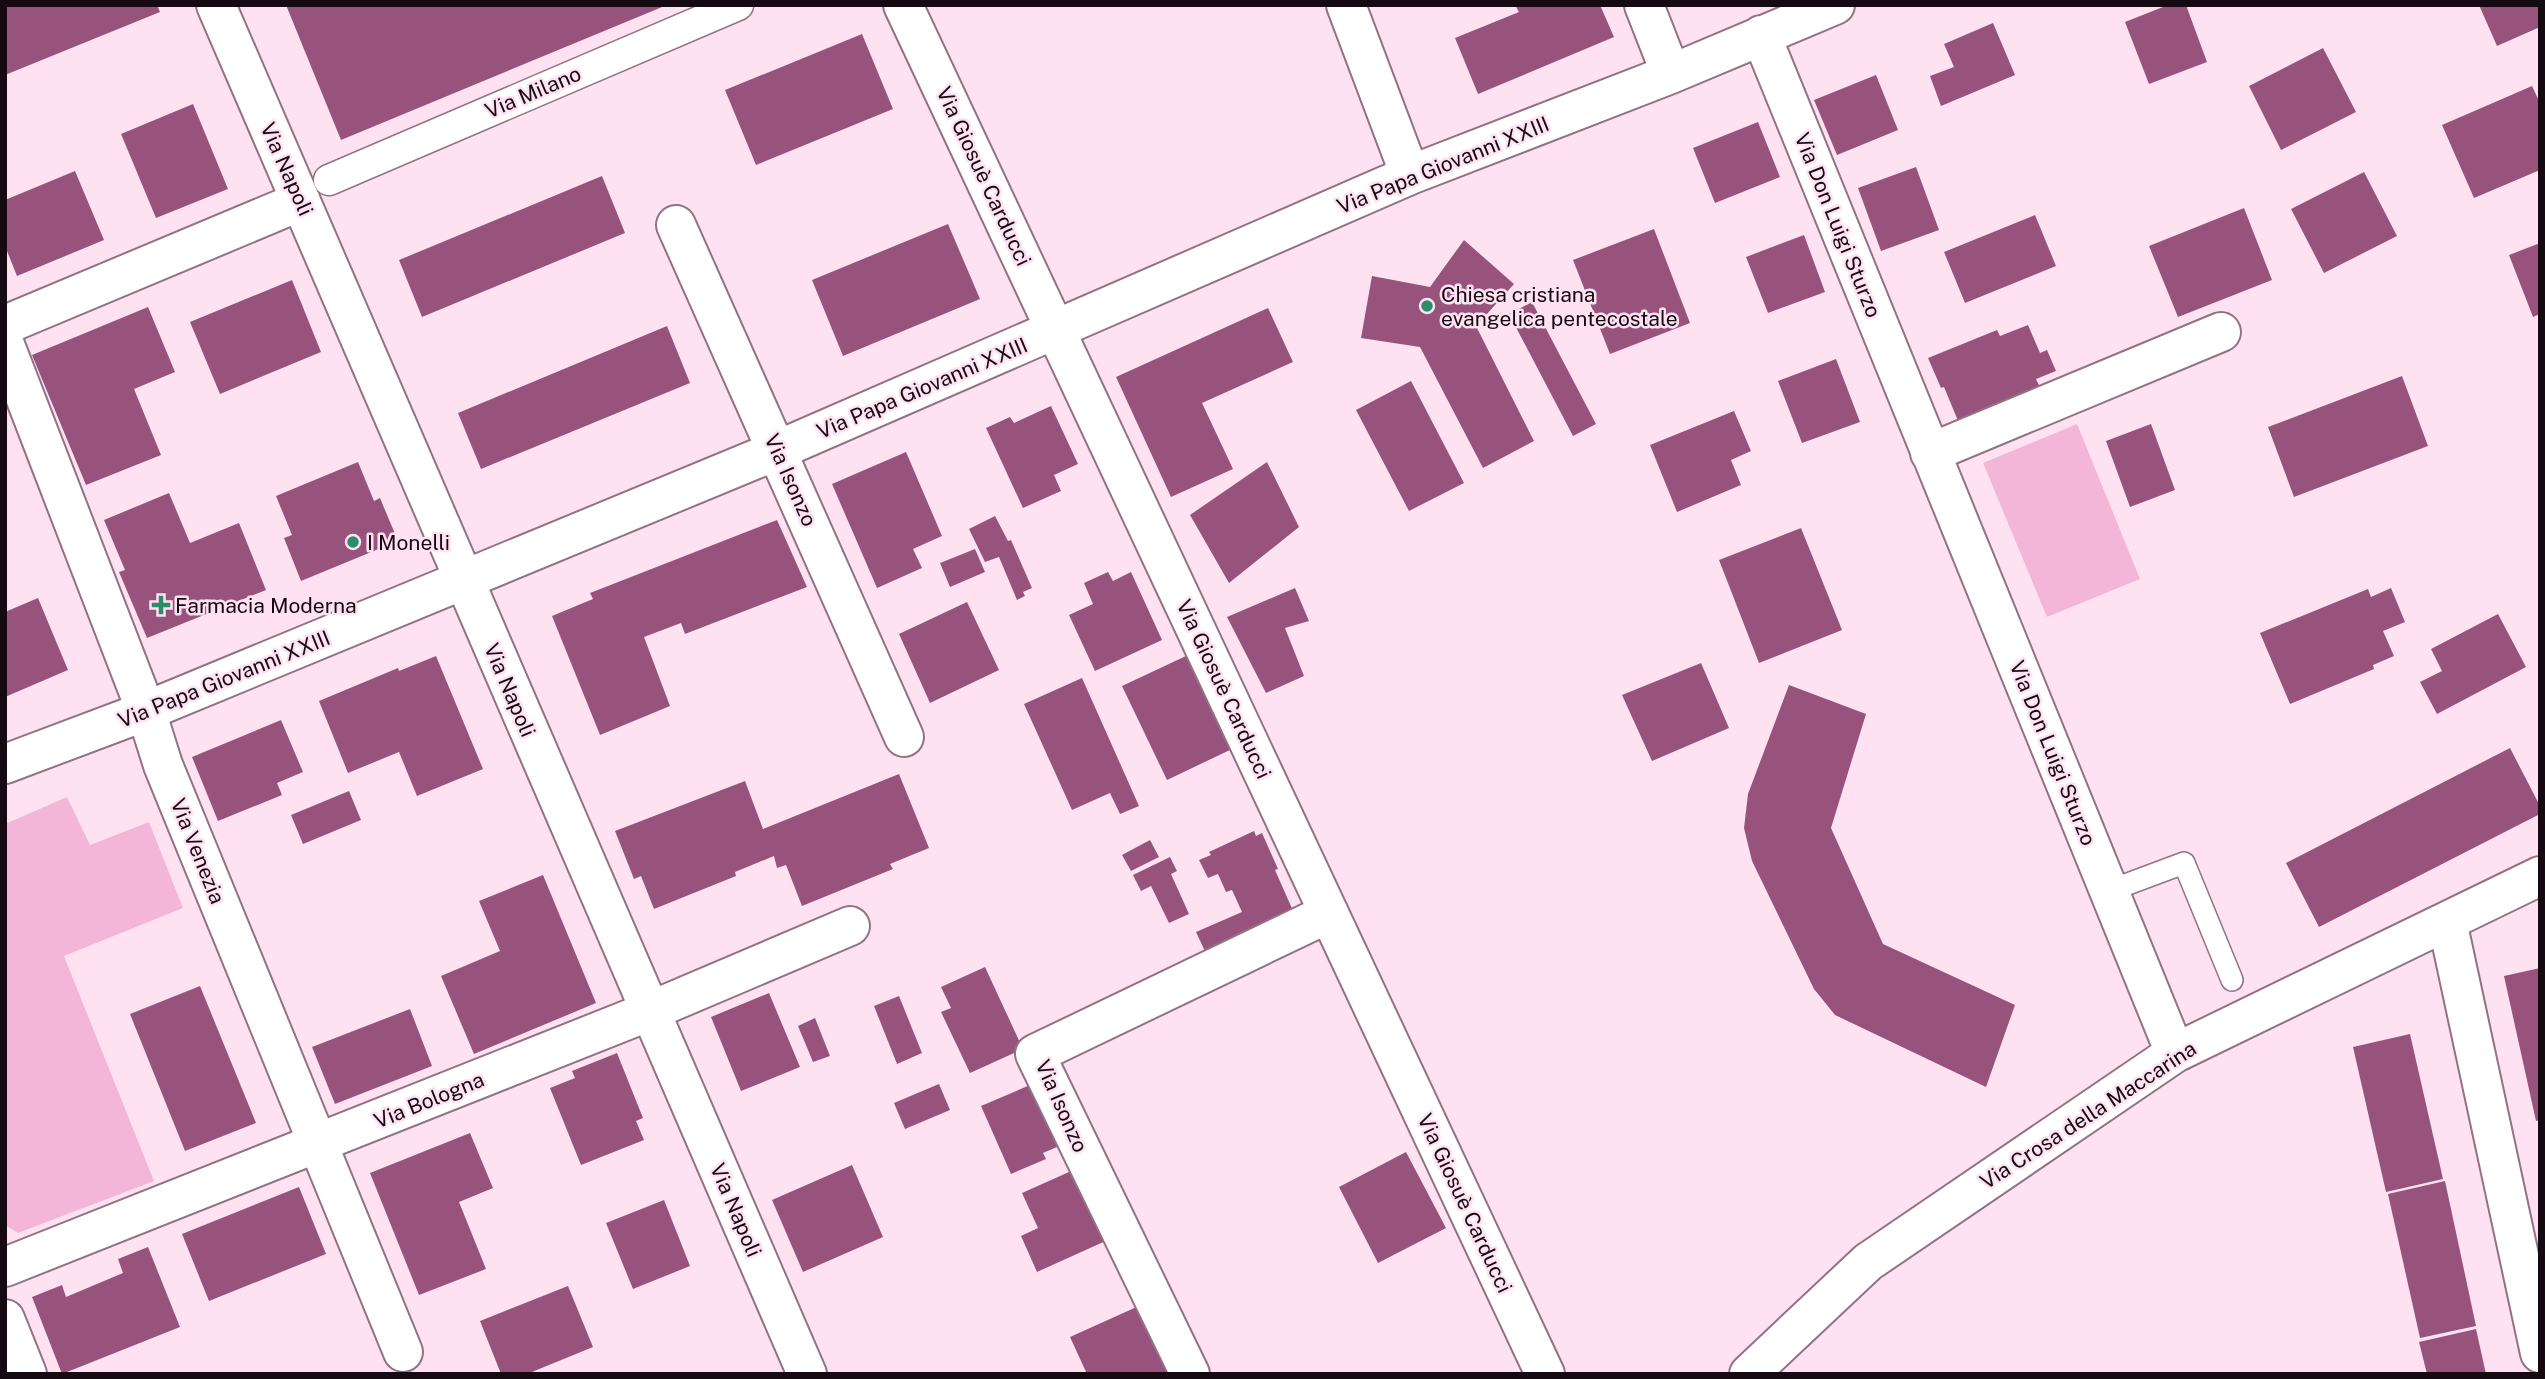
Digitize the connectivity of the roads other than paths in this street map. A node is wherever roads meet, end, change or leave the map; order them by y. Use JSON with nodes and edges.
{"nodes":[{"id":1,"x":216,"y":5,"type":"edge"},
{"id":2,"x":738,"y":5,"type":"edge"},
{"id":3,"x":903,"y":5,"type":"edge"},
{"id":4,"x":1346,"y":5,"type":"edge"},
{"id":5,"x":1644,"y":5,"type":"edge"},
{"id":6,"x":1835,"y":5,"type":"edge"},
{"id":7,"x":1761,"y":35,"type":"junction"},
{"id":8,"x":1671,"y":74,"type":"junction"},
{"id":9,"x":1410,"y":175,"type":"junction"},
{"id":10,"x":315,"y":190,"type":"junction"},
{"id":11,"x":676,"y":225,"type":"dead end"},
{"id":12,"x":5,"y":325,"type":"edge"},
{"id":13,"x":1057,"y":329,"type":"junction"},
{"id":14,"x":2221,"y":332,"type":"dead end"},
{"id":15,"x":5,"y":345,"type":"edge"},
{"id":16,"x":778,"y":450,"type":"junction"},
{"id":17,"x":1930,"y":453,"type":"junction"},
{"id":18,"x":463,"y":581,"type":"junction"},
{"id":19,"x":146,"y":711,"type":"junction"},
{"id":20,"x":904,"y":737,"type":"dead end"},
{"id":21,"x":5,"y":764,"type":"edge"},
{"id":22,"x":2540,"y":876,"type":"edge"},
{"id":23,"x":2109,"y":891,"type":"junction"},
{"id":24,"x":1329,"y":913,"type":"junction"},
{"id":25,"x":2447,"y":921,"type":"junction"},
{"id":26,"x":850,"y":926,"type":"dead end"},
{"id":27,"x":2232,"y":980,"type":"dead end"},
{"id":28,"x":650,"y":1011,"type":"junction"},
{"id":29,"x":2175,"y":1053,"type":"junction"},
{"id":30,"x":317,"y":1144,"type":"junction"},
{"id":31,"x":5,"y":1267,"type":"edge"},
{"id":32,"x":5,"y":1319,"type":"edge"},
{"id":33,"x":403,"y":1352,"type":"dead end"},
{"id":34,"x":2540,"y":1353,"type":"edge"},
{"id":35,"x":1754,"y":1372,"type":"edge"},
{"id":36,"x":27,"y":1374,"type":"edge"},
{"id":37,"x":807,"y":1374,"type":"edge"},
{"id":38,"x":1190,"y":1374,"type":"edge"},
{"id":39,"x":1545,"y":1374,"type":"edge"}],
"edges":[{"from":1,"to":10,"type":"street","name":"Via Napoli"},
{"from":2,"to":10,"type":"street","name":"Via Milano"},
{"from":3,"to":13,"type":"street","name":"Via Giosuè Carducci"},
{"from":4,"to":9,"type":"street"},
{"from":5,"to":8,"type":"street"},
{"from":6,"to":7,"type":"street","name":"Via Papa Giovanni XXIII"},
{"from":7,"to":8,"type":"street","name":"Via Papa Giovanni XXIII"},
{"from":7,"to":17,"type":"street","name":"Via Don Luigi Sturzo"},
{"from":8,"to":9,"type":"street","name":"Via Papa Giovanni XXIII"},
{"from":9,"to":13,"type":"street","name":"Via Papa Giovanni XXIII"},
{"from":10,"to":12,"type":"street","name":"Via Milano"},
{"from":10,"to":18,"type":"street","name":"Via Napoli"},
{"from":11,"to":16,"type":"street","name":"Via Isonzo"},
{"from":13,"to":16,"type":"street","name":"Via Papa Giovanni XXIII"},
{"from":13,"to":24,"type":"street","name":"Via Giosuè Carducci"},
{"from":14,"to":17,"type":"street"},
{"from":15,"to":19,"type":"street","name":"Via Venezia"},
{"from":16,"to":18,"type":"street","name":"Via Papa Giovanni XXIII"},
{"from":16,"to":20,"type":"street","name":"Via Isonzo"},
{"from":17,"to":23,"type":"street","name":"Via Don Luigi Sturzo"},
{"from":18,"to":19,"type":"street","name":"Via Papa Giovanni XXIII"},
{"from":18,"to":28,"type":"street","name":"Via Napoli"},
{"from":19,"to":21,"type":"street","name":"Via Papa Giovanni XXIII"},
{"from":19,"to":30,"type":"street","name":"Via Venezia"},
{"from":22,"to":25,"type":"street","name":"Via Crosa della Maccarina"},
{"from":23,"to":27,"type":"lane"},
{"from":23,"to":29,"type":"street","name":"Via Don Luigi Sturzo"},
{"from":24,"to":38,"type":"street","name":"Via Isonzo"},
{"from":24,"to":39,"type":"street","name":"Via Giosuè Carducci"},
{"from":25,"to":29,"type":"street","name":"Via Crosa della Maccarina"},
{"from":25,"to":34,"type":"street"},
{"from":26,"to":28,"type":"street","name":"Via Bologna"},
{"from":28,"to":30,"type":"street","name":"Via Bologna"},
{"from":28,"to":37,"type":"street","name":"Via Napoli"},
{"from":29,"to":35,"type":"street","name":"Via Crosa della Maccarina"},
{"from":30,"to":31,"type":"street","name":"Via Bologna"},
{"from":30,"to":33,"type":"street","name":"Via Venezia"},
{"from":32,"to":36,"type":"street"}]}
